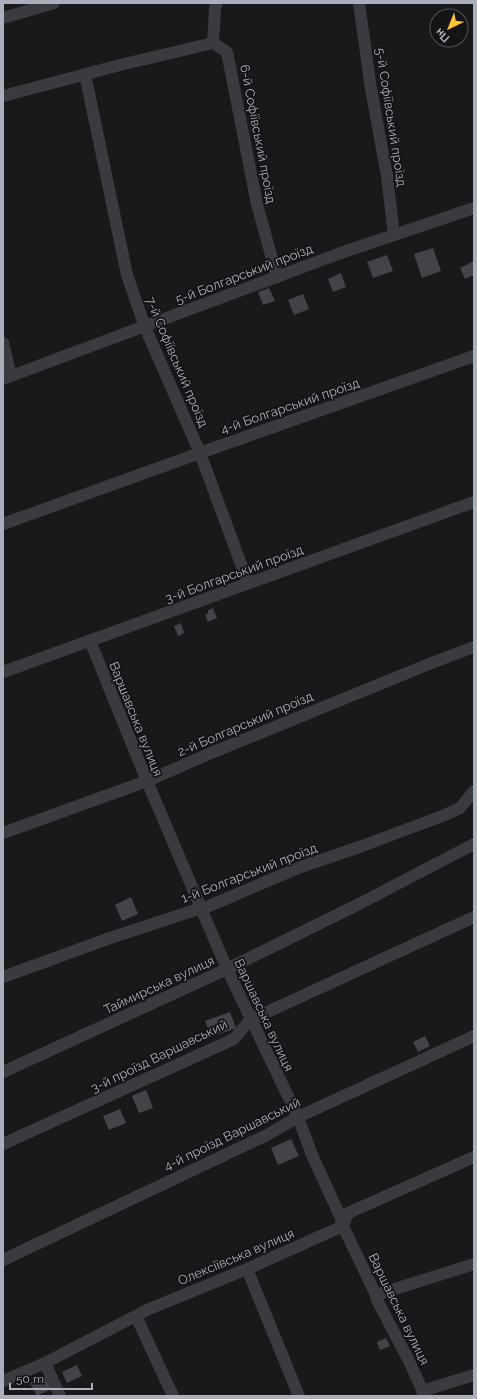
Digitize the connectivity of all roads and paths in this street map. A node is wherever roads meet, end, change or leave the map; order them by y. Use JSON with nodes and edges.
{"nodes":[{"id":1,"x":54,"y":3,"type":"edge"},
{"id":2,"x":217,"y":3,"type":"edge"},
{"id":3,"x":359,"y":3,"type":"edge"},
{"id":4,"x":3,"y":18,"type":"edge"},
{"id":5,"x":213,"y":43,"type":"junction"},
{"id":6,"x":85,"y":74,"type":"junction"},
{"id":7,"x":3,"y":96,"type":"edge"},
{"id":8,"x":474,"y":208,"type":"edge"},
{"id":9,"x":394,"y":235,"type":"junction"},
{"id":10,"x":278,"y":277,"type":"junction"},
{"id":11,"x":145,"y":327,"type":"junction"},
{"id":12,"x":3,"y":343,"type":"edge"},
{"id":13,"x":474,"y":356,"type":"edge"},
{"id":14,"x":7,"y":377,"type":"edge"},
{"id":15,"x":200,"y":453,"type":"junction"},
{"id":16,"x":474,"y":502,"type":"edge"},
{"id":17,"x":3,"y":524,"type":"edge"},
{"id":18,"x":248,"y":583,"type":"junction"},
{"id":19,"x":90,"y":641,"type":"junction"},
{"id":20,"x":474,"y":647,"type":"edge"},
{"id":21,"x":3,"y":672,"type":"edge"},
{"id":22,"x":147,"y":781,"type":"junction"},
{"id":23,"x":474,"y":791,"type":"edge"},
{"id":24,"x":3,"y":833,"type":"edge"},
{"id":25,"x":474,"y":844,"type":"edge"},
{"id":26,"x":202,"y":909,"type":"junction"},
{"id":27,"x":474,"y":917,"type":"edge"},
{"id":28,"x":226,"y":969,"type":"junction"},
{"id":29,"x":3,"y":977,"type":"edge"},
{"id":30,"x":250,"y":1020,"type":"junction"},
{"id":31,"x":474,"y":1036,"type":"edge"},
{"id":32,"x":3,"y":1072,"type":"edge"},
{"id":33,"x":298,"y":1117,"type":"junction"},
{"id":34,"x":3,"y":1144,"type":"edge"},
{"id":35,"x":474,"y":1156,"type":"edge"},
{"id":36,"x":343,"y":1226,"type":"junction"},
{"id":37,"x":3,"y":1260,"type":"edge"},
{"id":38,"x":474,"y":1264,"type":"edge"},
{"id":39,"x":247,"y":1269,"type":"junction"},
{"id":40,"x":376,"y":1295,"type":"junction"},
{"id":41,"x":136,"y":1316,"type":"junction"},
{"id":42,"x":45,"y":1363,"type":"junction"},
{"id":43,"x":474,"y":1375,"type":"edge"},
{"id":44,"x":3,"y":1381,"type":"edge"},
{"id":45,"x":424,"y":1393,"type":"edge"},
{"id":46,"x":60,"y":1396,"type":"edge"},
{"id":47,"x":173,"y":1396,"type":"edge"},
{"id":48,"x":299,"y":1396,"type":"edge"}],
"edges":[{"from":1,"to":4,"type":"street"},
{"from":2,"to":5,"type":"street"},
{"from":3,"to":9,"type":"street","name":"5-й Софіївський проїзд"},
{"from":5,"to":6,"type":"street"},
{"from":5,"to":10,"type":"street","name":"6-й Софіївський проїзд"},
{"from":6,"to":7,"type":"street"},
{"from":6,"to":11,"type":"street","name":"7-й Софіївський проїзд"},
{"from":8,"to":9,"type":"street","name":"5-й Болгарський проїзд"},
{"from":9,"to":10,"type":"street","name":"5-й Болгарський проїзд"},
{"from":10,"to":11,"type":"street","name":"5-й Болгарський проїзд"},
{"from":11,"to":14,"type":"street","name":"5-й Болгарський проїзд"},
{"from":11,"to":15,"type":"street","name":"7-й Софіївський проїзд"},
{"from":12,"to":14,"type":"street"},
{"from":13,"to":15,"type":"street","name":"4-й Болгарський проїзд"},
{"from":15,"to":17,"type":"street","name":"4-й Болгарський проїзд"},
{"from":15,"to":18,"type":"street","name":"7-й Софіївський проїзд"},
{"from":16,"to":18,"type":"street","name":"3-й Болгарський проїзд"},
{"from":18,"to":19,"type":"street","name":"3-й Болгарський проїзд"},
{"from":19,"to":21,"type":"street","name":"3-й Болгарський проїзд"},
{"from":19,"to":22,"type":"street","name":"Варшавська вулиця"},
{"from":20,"to":22,"type":"street","name":"2-й Болгарський проїзд"},
{"from":22,"to":24,"type":"street","name":"2-й Болгарський проїзд"},
{"from":22,"to":26,"type":"street","name":"Варшавська вулиця"},
{"from":23,"to":26,"type":"street","name":"1-й Болгарський проїзд"},
{"from":25,"to":28,"type":"street","name":"Таймирська вулиця"},
{"from":26,"to":28,"type":"street","name":"Варшавська вулиця"},
{"from":26,"to":29,"type":"street","name":"1-й Болгарський проїзд"},
{"from":27,"to":30,"type":"street","name":"3-й проїзд Варшавський"},
{"from":28,"to":30,"type":"street","name":"Варшавська вулиця"},
{"from":28,"to":32,"type":"street","name":"Таймирська вулиця"},
{"from":30,"to":33,"type":"street","name":"Варшавська вулиця"},
{"from":30,"to":34,"type":"street","name":"3-й проїзд Варшавський"},
{"from":31,"to":33,"type":"street","name":"4-й проїзд Варшавський"},
{"from":33,"to":36,"type":"street","name":"Варшавська вулиця"},
{"from":33,"to":37,"type":"street","name":"4-й проїзд Варшавський"},
{"from":35,"to":36,"type":"street"},
{"from":36,"to":39,"type":"street","name":"Олексіївська вулиця"},
{"from":36,"to":40,"type":"street","name":"Варшавська вулиця"},
{"from":38,"to":40,"type":"street"},
{"from":39,"to":41,"type":"street","name":"Олексіївська вулиця"},
{"from":39,"to":48,"type":"street"},
{"from":40,"to":45,"type":"street","name":"Варшавська вулиця"},
{"from":41,"to":42,"type":"street","name":"Олексіївська вулиця"},
{"from":41,"to":47,"type":"street"},
{"from":42,"to":44,"type":"street","name":"Олексіївська вулиця"},
{"from":42,"to":46,"type":"street"},
{"from":43,"to":45,"type":"street"}]}
